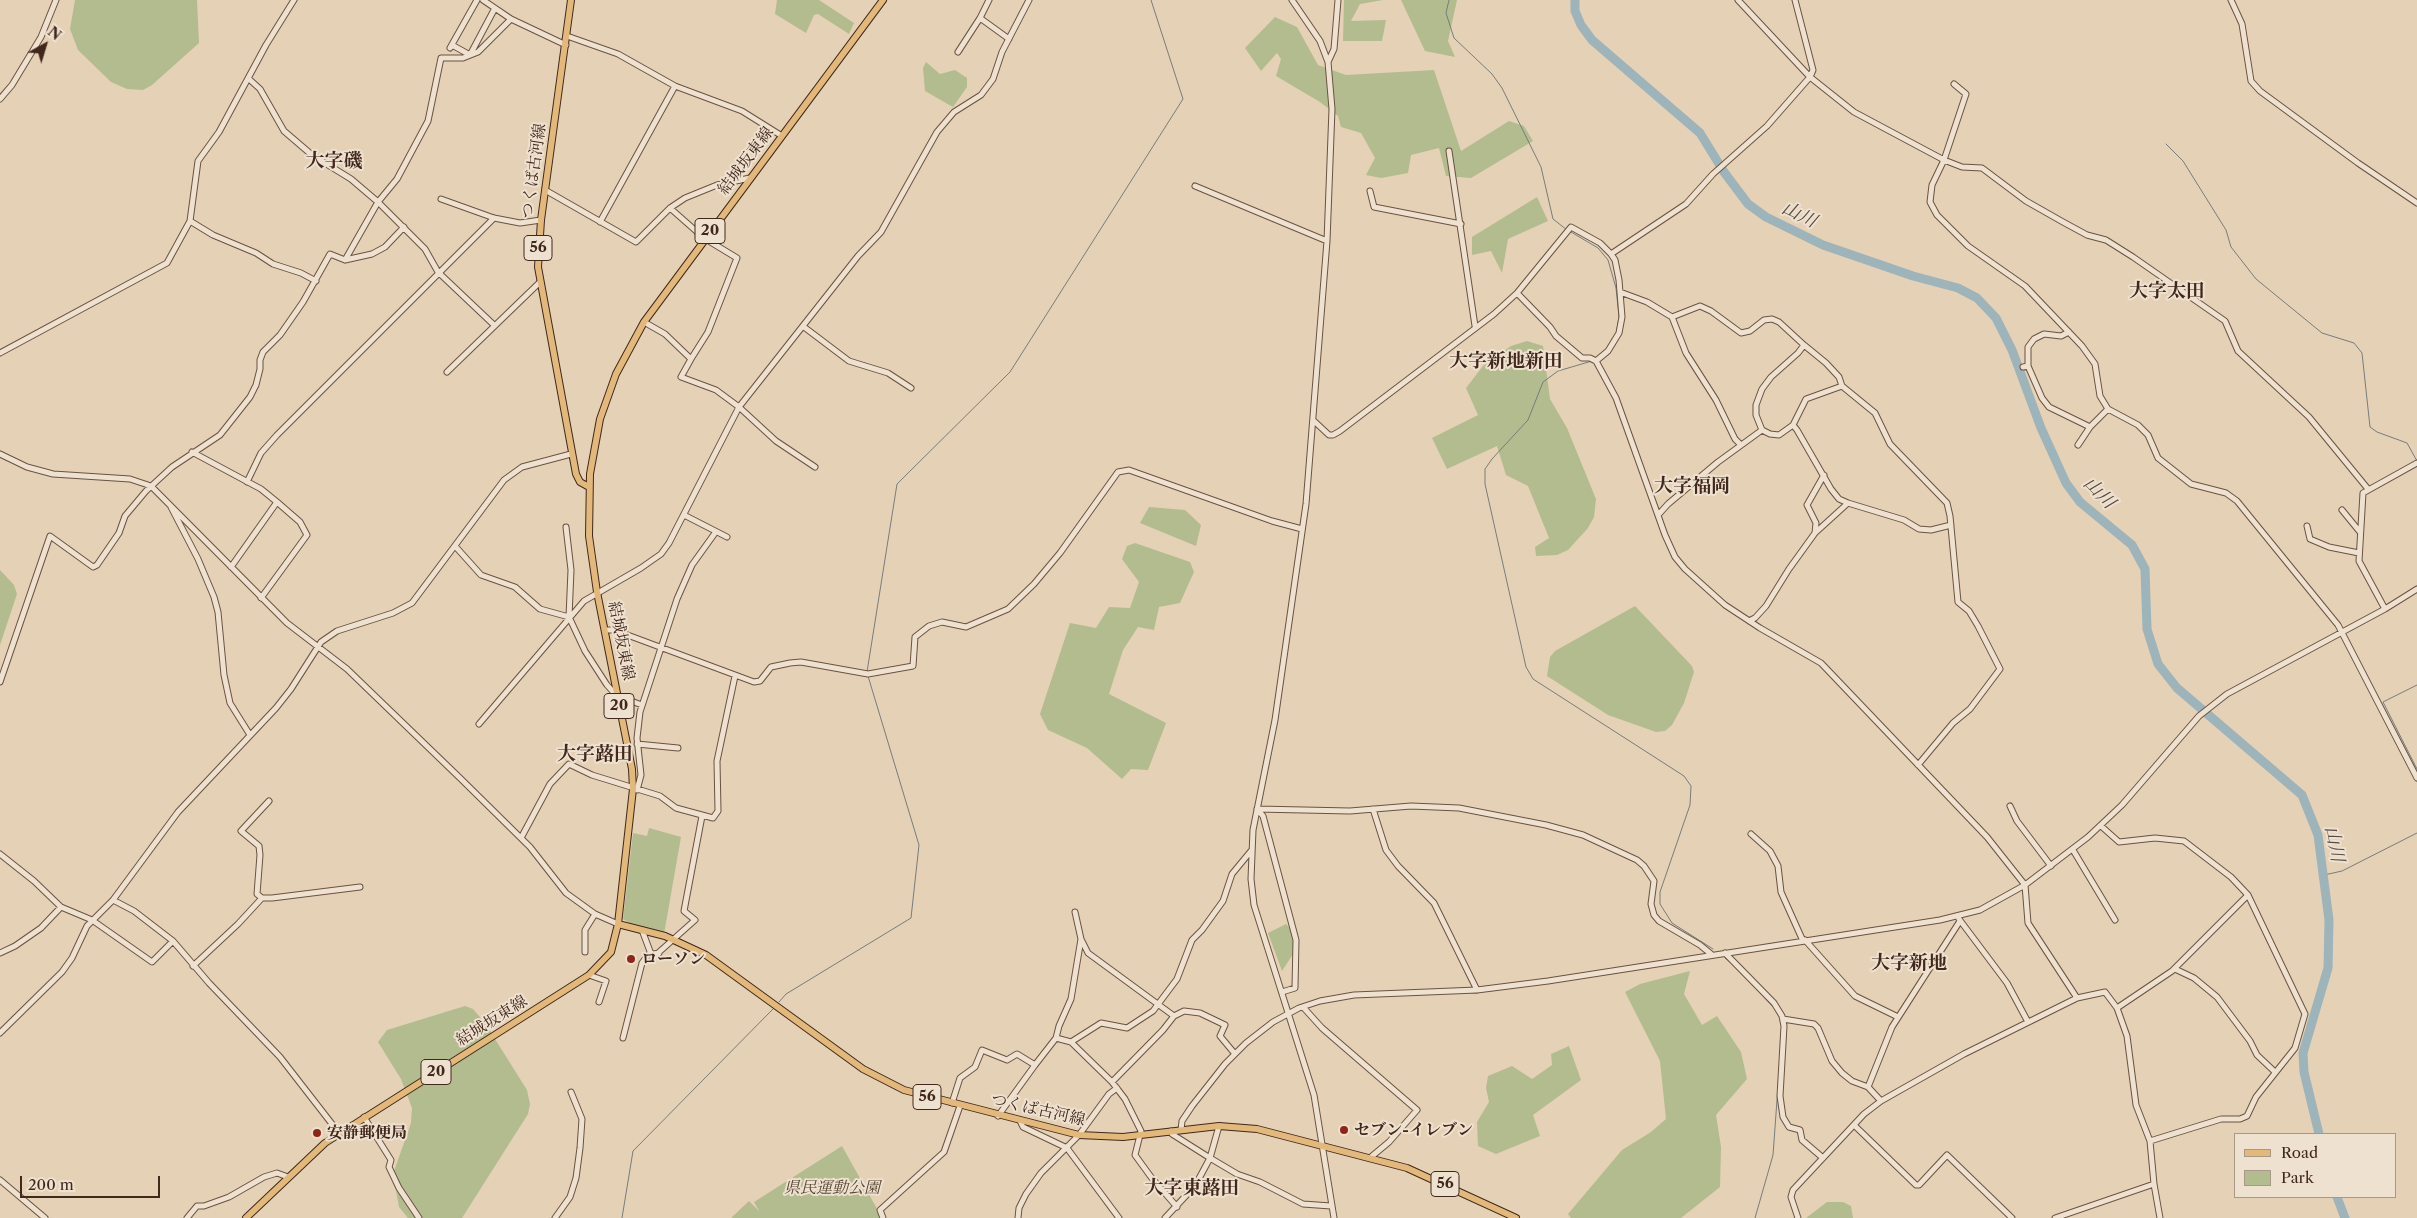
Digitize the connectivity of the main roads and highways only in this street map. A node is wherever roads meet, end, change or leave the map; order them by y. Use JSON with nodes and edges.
{"nodes":[{"id":1,"x":571,"y":0,"type":"edge"},
{"id":2,"x":883,"y":0,"type":"edge"},
{"id":3,"x":589,"y":487,"type":"junction"},
{"id":4,"x":618,"y":924,"type":"junction"},
{"id":5,"x":246,"y":1218,"type":"edge"},
{"id":6,"x":1516,"y":1218,"type":"edge"}],
"edges":[{"from":1,"to":3,"type":"main road","name":"つくば古河線","number":"56"},
{"from":2,"to":3,"type":"main road","name":"結城坂東線","number":"20"},
{"from":3,"to":4,"type":"main road","name":"結城坂東線","number":"20"},
{"from":4,"to":5,"type":"main road","name":"結城坂東線","number":"20"},
{"from":4,"to":6,"type":"main road","name":"つくば古河線","number":"56"}]}
